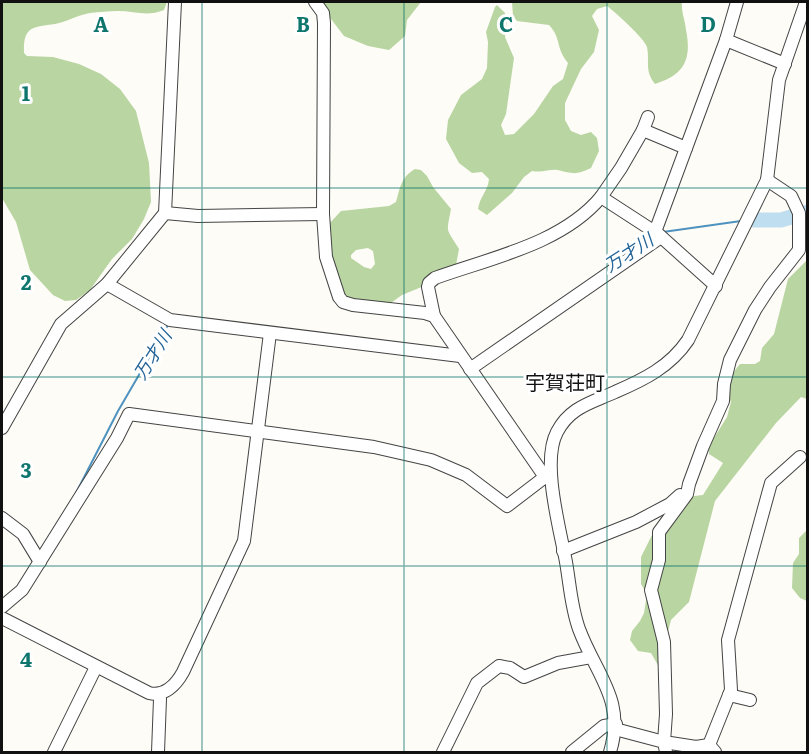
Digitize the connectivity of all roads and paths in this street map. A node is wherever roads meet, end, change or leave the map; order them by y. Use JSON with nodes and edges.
{"nodes":[{"id":1,"x":175,"y":2,"type":"edge"},
{"id":2,"x":315,"y":2,"type":"edge"},
{"id":3,"x":737,"y":2,"type":"edge"},
{"id":4,"x":806,"y":2,"type":"edge"},
{"id":5,"x":726,"y":40,"type":"junction"},
{"id":6,"x":784,"y":64,"type":"junction"},
{"id":7,"x":648,"y":117,"type":"dead end"},
{"id":8,"x":643,"y":130,"type":"junction"},
{"id":9,"x":686,"y":148,"type":"junction"},
{"id":10,"x":767,"y":180,"type":"junction"},
{"id":11,"x":601,"y":197,"type":"junction"},
{"id":12,"x":165,"y":213,"type":"junction"},
{"id":13,"x":323,"y":214,"type":"junction"},
{"id":14,"x":657,"y":234,"type":"junction"},
{"id":15,"x":107,"y":284,"type":"junction"},
{"id":16,"x":716,"y":286,"type":"junction"},
{"id":17,"x":434,"y":316,"type":"junction"},
{"id":18,"x":270,"y":337,"type":"junction"},
{"id":19,"x":460,"y":356,"type":"junction"},
{"id":20,"x":470,"y":369,"type":"junction"},
{"id":21,"x":2,"y":428,"type":"edge"},
{"id":22,"x":258,"y":431,"type":"junction"},
{"id":23,"x":800,"y":457,"type":"dead end"},
{"id":24,"x":548,"y":478,"type":"junction"},
{"id":25,"x":689,"y":484,"type":"junction"},
{"id":26,"x":2,"y":518,"type":"edge"},
{"id":27,"x":563,"y":551,"type":"junction"},
{"id":28,"x":37,"y":558,"type":"junction"},
{"id":29,"x":2,"y":607,"type":"edge"},
{"id":30,"x":2,"y":618,"type":"edge"},
{"id":31,"x":591,"y":657,"type":"junction"},
{"id":32,"x":96,"y":668,"type":"junction"},
{"id":33,"x":158,"y":694,"type":"junction"},
{"id":34,"x":729,"y":694,"type":"junction"},
{"id":35,"x":750,"y":700,"type":"dead end"},
{"id":36,"x":615,"y":727,"type":"junction"},
{"id":37,"x":665,"y":747,"type":"edge"},
{"id":38,"x":712,"y":749,"type":"edge"},
{"id":39,"x":54,"y":753,"type":"edge"},
{"id":40,"x":158,"y":753,"type":"edge"},
{"id":41,"x":443,"y":753,"type":"edge"},
{"id":42,"x":572,"y":753,"type":"edge"},
{"id":43,"x":610,"y":753,"type":"edge"}],
"edges":[{"from":1,"to":12,"type":"street"},
{"from":2,"to":13,"type":"street"},
{"from":3,"to":5,"type":"street"},
{"from":4,"to":6,"type":"street"},
{"from":5,"to":6,"type":"street"},
{"from":5,"to":9,"type":"street"},
{"from":6,"to":10,"type":"street"},
{"from":7,"to":8,"type":"street"},
{"from":8,"to":9,"type":"street"},
{"from":8,"to":11,"type":"street"},
{"from":9,"to":14,"type":"street"},
{"from":10,"to":16,"type":"street"},
{"from":10,"to":25,"type":"street"},
{"from":11,"to":14,"type":"street"},
{"from":11,"to":17,"type":"street"},
{"from":12,"to":13,"type":"street"},
{"from":12,"to":15,"type":"street"},
{"from":13,"to":17,"type":"street"},
{"from":14,"to":16,"type":"street"},
{"from":14,"to":20,"type":"street"},
{"from":15,"to":18,"type":"street"},
{"from":15,"to":21,"type":"street"},
{"from":16,"to":24,"type":"street"},
{"from":17,"to":19,"type":"street"},
{"from":18,"to":19,"type":"street"},
{"from":18,"to":22,"type":"street"},
{"from":19,"to":20,"type":"street"},
{"from":20,"to":24,"type":"street"},
{"from":22,"to":24,"type":"street"},
{"from":22,"to":28,"type":"street"},
{"from":22,"to":33,"type":"street"},
{"from":23,"to":34,"type":"street"},
{"from":24,"to":27,"type":"street"},
{"from":25,"to":27,"type":"street"},
{"from":25,"to":37,"type":"street"},
{"from":26,"to":28,"type":"street"},
{"from":27,"to":31,"type":"street"},
{"from":28,"to":29,"type":"street"},
{"from":30,"to":32,"type":"street"},
{"from":31,"to":36,"type":"street"},
{"from":31,"to":41,"type":"street"},
{"from":32,"to":33,"type":"street"},
{"from":32,"to":39,"type":"street"},
{"from":33,"to":40,"type":"street"},
{"from":34,"to":35,"type":"street"},
{"from":34,"to":38,"type":"street"},
{"from":36,"to":37,"type":"street"},
{"from":36,"to":42,"type":"street"},
{"from":36,"to":43,"type":"street"},
{"from":37,"to":38,"type":"street"}]}
